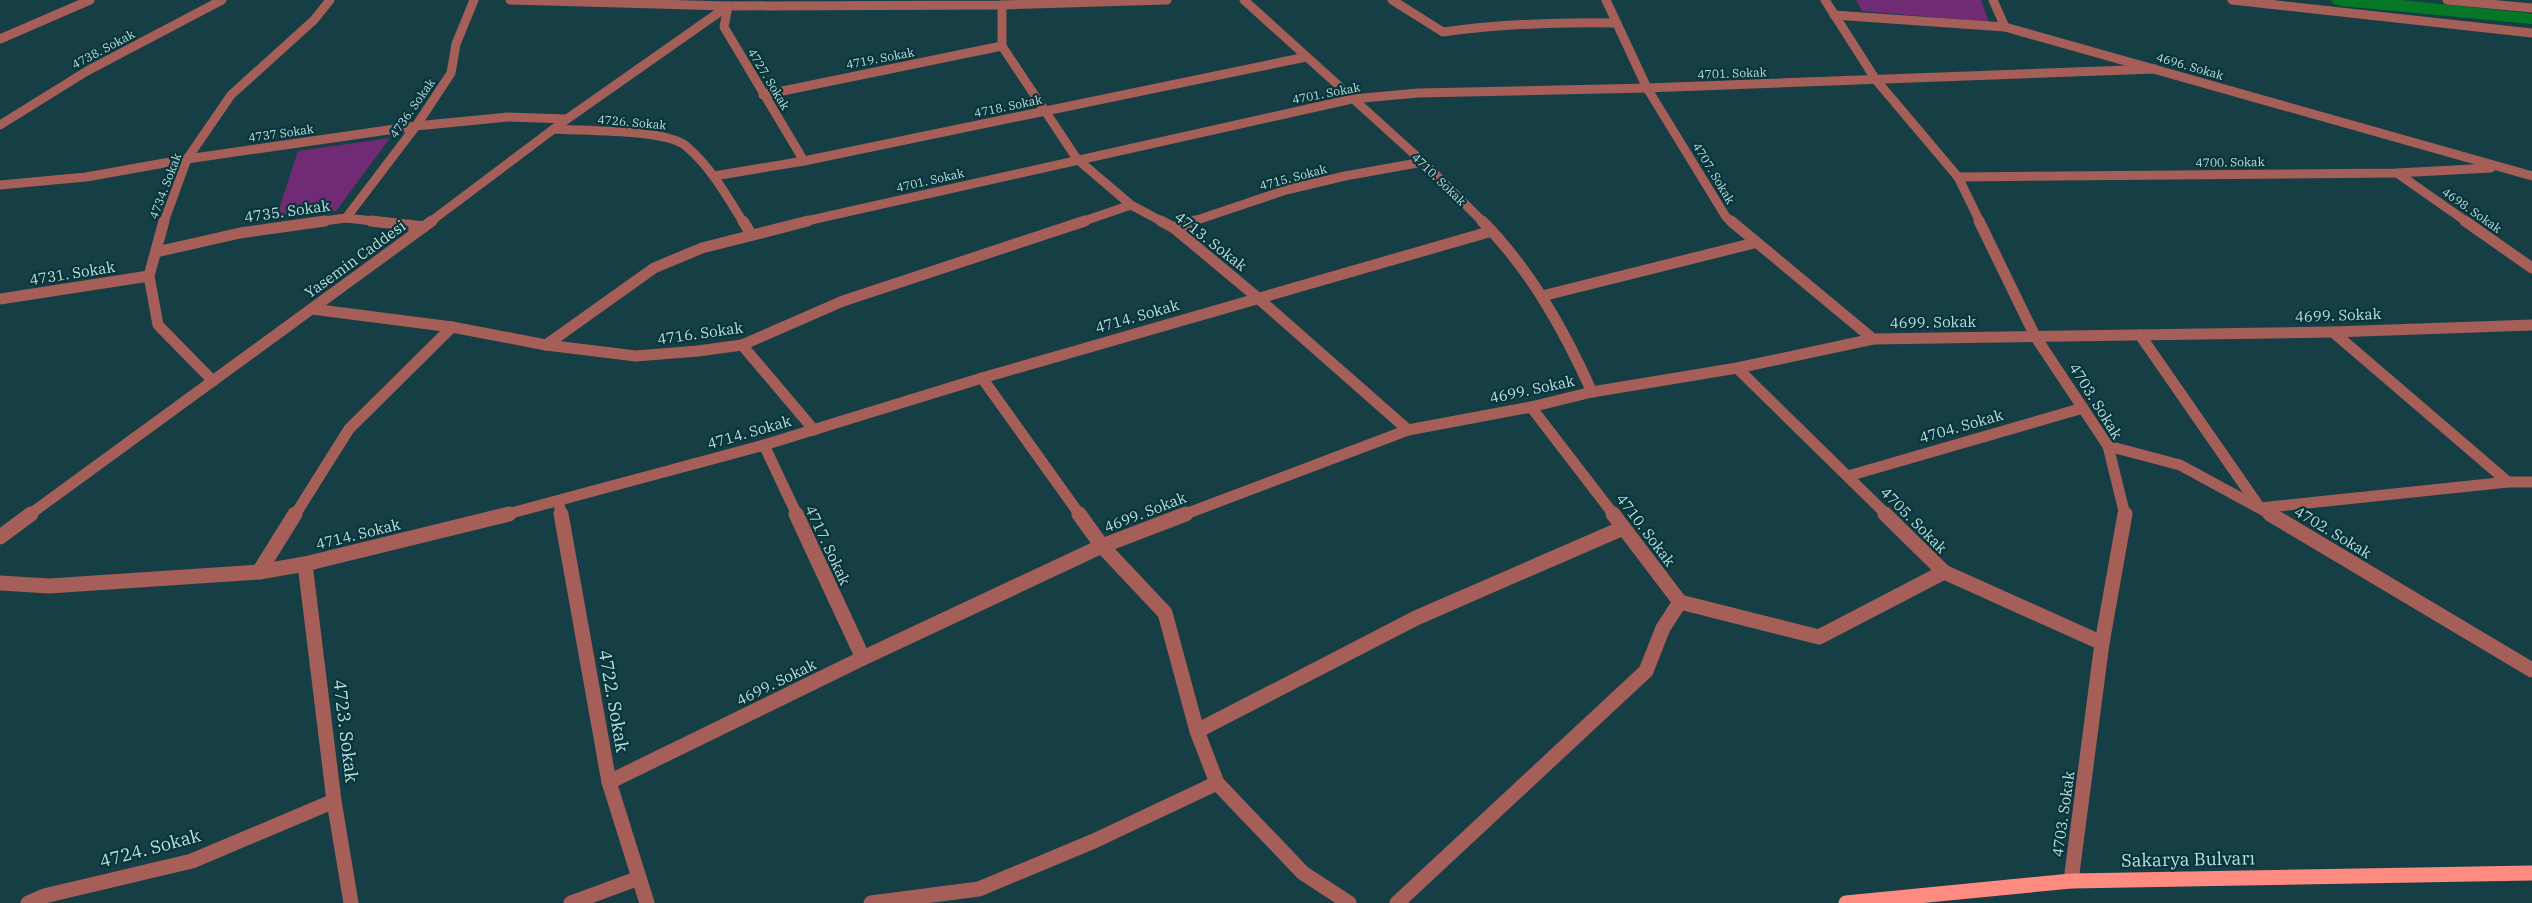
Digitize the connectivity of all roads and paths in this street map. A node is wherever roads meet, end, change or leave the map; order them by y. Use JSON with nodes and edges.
{"nodes":[{"id":1,"x":90,"y":0,"type":"edge"},
{"id":2,"x":222,"y":0,"type":"edge"},
{"id":3,"x":330,"y":0,"type":"edge"},
{"id":4,"x":474,"y":0,"type":"edge"},
{"id":5,"x":510,"y":0,"type":"edge"},
{"id":6,"x":1168,"y":0,"type":"edge"},
{"id":7,"x":1244,"y":0,"type":"edge"},
{"id":8,"x":1392,"y":0,"type":"edge"},
{"id":9,"x":1606,"y":0,"type":"edge"},
{"id":10,"x":1825,"y":0,"type":"edge"},
{"id":11,"x":1993,"y":0,"type":"edge"},
{"id":12,"x":2232,"y":0,"type":"edge"},
{"id":13,"x":2241,"y":0,"type":"edge"},
{"id":14,"x":2448,"y":0,"type":"edge"},
{"id":15,"x":2529,"y":0,"type":"edge"},
{"id":16,"x":608,"y":1,"type":"edge"},
{"id":17,"x":2532,"y":2,"type":"edge"},
{"id":18,"x":728,"y":6,"type":"junction"},
{"id":19,"x":1002,"y":6,"type":"junction"},
{"id":20,"x":2532,"y":8,"type":"edge"},
{"id":21,"x":1834,"y":15,"type":"junction"},
{"id":22,"x":1615,"y":23,"type":"junction"},
{"id":23,"x":2005,"y":28,"type":"junction"},
{"id":24,"x":2532,"y":33,"type":"edge"},
{"id":25,"x":0,"y":39,"type":"edge"},
{"id":26,"x":1002,"y":46,"type":"junction"},
{"id":27,"x":1306,"y":57,"type":"junction"},
{"id":28,"x":2155,"y":69,"type":"junction"},
{"id":29,"x":1876,"y":80,"type":"junction"},
{"id":30,"x":1647,"y":88,"type":"junction"},
{"id":31,"x":763,"y":95,"type":"junction"},
{"id":32,"x":1352,"y":99,"type":"junction"},
{"id":33,"x":1044,"y":111,"type":"junction"},
{"id":34,"x":567,"y":120,"type":"junction"},
{"id":35,"x":0,"y":125,"type":"edge"},
{"id":36,"x":416,"y":126,"type":"junction"},
{"id":37,"x":554,"y":129,"type":"junction"},
{"id":38,"x":187,"y":159,"type":"junction"},
{"id":39,"x":1077,"y":159,"type":"junction"},
{"id":40,"x":804,"y":161,"type":"junction"},
{"id":41,"x":1423,"y":162,"type":"junction"},
{"id":42,"x":2502,"y":167,"type":"junction"},
{"id":43,"x":2397,"y":173,"type":"junction"},
{"id":44,"x":714,"y":176,"type":"junction"},
{"id":45,"x":2532,"y":176,"type":"edge"},
{"id":46,"x":1958,"y":177,"type":"junction"},
{"id":47,"x":0,"y":185,"type":"edge"},
{"id":48,"x":1131,"y":205,"type":"junction"},
{"id":49,"x":346,"y":218,"type":"junction"},
{"id":50,"x":424,"y":227,"type":"junction"},
{"id":51,"x":1174,"y":228,"type":"junction"},
{"id":52,"x":1492,"y":231,"type":"junction"},
{"id":53,"x":751,"y":234,"type":"junction"},
{"id":54,"x":1754,"y":243,"type":"junction"},
{"id":55,"x":156,"y":252,"type":"junction"},
{"id":56,"x":2532,"y":268,"type":"edge"},
{"id":57,"x":149,"y":276,"type":"junction"},
{"id":58,"x":1542,"y":296,"type":"junction"},
{"id":59,"x":1258,"y":298,"type":"junction"},
{"id":60,"x":0,"y":300,"type":"edge"},
{"id":61,"x":312,"y":309,"type":"junction"},
{"id":62,"x":2532,"y":325,"type":"edge"},
{"id":63,"x":452,"y":327,"type":"junction"},
{"id":64,"x":2333,"y":332,"type":"junction"},
{"id":65,"x":2140,"y":335,"type":"junction"},
{"id":66,"x":2035,"y":336,"type":"junction"},
{"id":67,"x":1873,"y":339,"type":"junction"},
{"id":68,"x":546,"y":345,"type":"junction"},
{"id":69,"x":742,"y":345,"type":"junction"},
{"id":70,"x":1738,"y":368,"type":"junction"},
{"id":71,"x":982,"y":378,"type":"junction"},
{"id":72,"x":213,"y":381,"type":"junction"},
{"id":73,"x":1592,"y":392,"type":"junction"},
{"id":74,"x":1531,"y":406,"type":"junction"},
{"id":75,"x":2083,"y":408,"type":"junction"},
{"id":76,"x":814,"y":430,"type":"junction"},
{"id":77,"x":1408,"y":430,"type":"junction"},
{"id":78,"x":764,"y":445,"type":"junction"},
{"id":79,"x":2108,"y":446,"type":"junction"},
{"id":80,"x":1848,"y":476,"type":"junction"},
{"id":81,"x":2508,"y":482,"type":"junction"},
{"id":82,"x":2532,"y":482,"type":"edge"},
{"id":83,"x":559,"y":502,"type":"junction"},
{"id":84,"x":2260,"y":508,"type":"junction"},
{"id":85,"x":1623,"y":528,"type":"junction"},
{"id":86,"x":0,"y":537,"type":"edge"},
{"id":87,"x":1102,"y":546,"type":"junction"},
{"id":88,"x":305,"y":564,"type":"junction"},
{"id":89,"x":260,"y":572,"type":"junction"},
{"id":90,"x":1944,"y":572,"type":"junction"},
{"id":91,"x":0,"y":583,"type":"edge"},
{"id":92,"x":1680,"y":602,"type":"junction"},
{"id":93,"x":2102,"y":644,"type":"junction"},
{"id":94,"x":863,"y":658,"type":"junction"},
{"id":95,"x":2532,"y":670,"type":"edge"},
{"id":96,"x":1197,"y":732,"type":"junction"},
{"id":97,"x":609,"y":782,"type":"junction"},
{"id":98,"x":1217,"y":784,"type":"junction"},
{"id":99,"x":334,"y":801,"type":"junction"},
{"id":100,"x":2532,"y":873,"type":"edge"},
{"id":101,"x":639,"y":878,"type":"junction"},
{"id":102,"x":2071,"y":881,"type":"junction"},
{"id":103,"x":28,"y":903,"type":"edge"},
{"id":104,"x":351,"y":903,"type":"edge"},
{"id":105,"x":570,"y":903,"type":"edge"},
{"id":106,"x":647,"y":903,"type":"edge"},
{"id":107,"x":871,"y":903,"type":"edge"},
{"id":108,"x":1349,"y":903,"type":"edge"},
{"id":109,"x":1397,"y":903,"type":"edge"},
{"id":110,"x":1846,"y":903,"type":"edge"}],
"edges":[{"from":1,"to":25,"type":"street"},
{"from":2,"to":35,"type":"street","name":"4738. Sokak"},
{"from":3,"to":38,"type":"street","name":"4734. Sokak"},
{"from":4,"to":36,"type":"street","name":"4736. Sokak"},
{"from":5,"to":16,"type":"street"},
{"from":6,"to":19,"type":"street"},
{"from":7,"to":27,"type":"street","name":"4710. Sokak"},
{"from":8,"to":22,"type":"street"},
{"from":9,"to":22,"type":"street","name":"4707. Sokak"},
{"from":10,"to":21,"type":"street","name":"4703. Sokak"},
{"from":11,"to":23,"type":"street"},
{"from":12,"to":13,"type":"street"},
{"from":13,"to":24,"type":"street"},
{"from":14,"to":20,"type":"street"},
{"from":15,"to":17,"type":"street"},
{"from":16,"to":18,"type":"street"},
{"from":18,"to":19,"type":"street"},
{"from":18,"to":31,"type":"street","name":"4727. Sokak"},
{"from":18,"to":34,"type":"street","name":"Yasemin Caddesi"},
{"from":19,"to":26,"type":"street"},
{"from":21,"to":23,"type":"street","name":"4696. Sokak"},
{"from":21,"to":29,"type":"street","name":"4703. Sokak"},
{"from":22,"to":30,"type":"street","name":"4707. Sokak"},
{"from":23,"to":28,"type":"street","name":"4696. Sokak"},
{"from":26,"to":31,"type":"street","name":"4719. Sokak"},
{"from":26,"to":33,"type":"street","name":"4713. Sokak"},
{"from":27,"to":32,"type":"street","name":"4710. Sokak"},
{"from":27,"to":33,"type":"street","name":"4718. Sokak"},
{"from":28,"to":29,"type":"street","name":"4701. Sokak"},
{"from":28,"to":42,"type":"street","name":"4696. Sokak"},
{"from":29,"to":30,"type":"street","name":"4701. Sokak"},
{"from":29,"to":46,"type":"street","name":"4703. Sokak"},
{"from":30,"to":32,"type":"street","name":"4701. Sokak"},
{"from":30,"to":54,"type":"street","name":"4707. Sokak"},
{"from":31,"to":40,"type":"street","name":"4727. Sokak"},
{"from":32,"to":39,"type":"street","name":"4701. Sokak"},
{"from":32,"to":41,"type":"street","name":"4710. Sokak"},
{"from":33,"to":39,"type":"street","name":"4713. Sokak"},
{"from":33,"to":40,"type":"street","name":"4718. Sokak"},
{"from":34,"to":36,"type":"street","name":"4737 Sokak"},
{"from":34,"to":37,"type":"street","name":"Yasemin Caddesi"},
{"from":36,"to":38,"type":"street","name":"4737 Sokak"},
{"from":36,"to":49,"type":"street","name":"4736. Sokak"},
{"from":37,"to":44,"type":"street","name":"4726. Sokak"},
{"from":37,"to":50,"type":"street","name":"Yasemin Caddesi"},
{"from":38,"to":47,"type":"street","name":"4737 Sokak"},
{"from":38,"to":55,"type":"street","name":"4734. Sokak"},
{"from":39,"to":48,"type":"street","name":"4713. Sokak"},
{"from":39,"to":53,"type":"street","name":"4701. Sokak"},
{"from":40,"to":44,"type":"street","name":"4718. Sokak"},
{"from":41,"to":51,"type":"street","name":"4715. Sokak"},
{"from":41,"to":52,"type":"street","name":"4710. Sokak"},
{"from":42,"to":43,"type":"street","name":"4700. Sokak"},
{"from":42,"to":45,"type":"street","name":"4696. Sokak"},
{"from":43,"to":46,"type":"street","name":"4700. Sokak"},
{"from":43,"to":56,"type":"street","name":"4698. Sokak"},
{"from":44,"to":53,"type":"street","name":"4726. Sokak"},
{"from":46,"to":66,"type":"street","name":"4703. Sokak"},
{"from":48,"to":51,"type":"street","name":"4713. Sokak"},
{"from":48,"to":69,"type":"street","name":"4716. Sokak"},
{"from":49,"to":50,"type":"street","name":"4735. Sokak"},
{"from":49,"to":55,"type":"street","name":"4735. Sokak"},
{"from":50,"to":61,"type":"street","name":"Yasemin Caddesi"},
{"from":51,"to":59,"type":"street","name":"4713. Sokak"},
{"from":52,"to":58,"type":"street","name":"4710. Sokak"},
{"from":52,"to":59,"type":"street","name":"4714. Sokak"},
{"from":53,"to":68,"type":"street","name":"4701. Sokak"},
{"from":54,"to":58,"type":"street"},
{"from":54,"to":67,"type":"street","name":"4707. Sokak"},
{"from":55,"to":57,"type":"street","name":"4734. Sokak"},
{"from":57,"to":60,"type":"street","name":"4731. Sokak"},
{"from":57,"to":72,"type":"street","name":"4734. Sokak"},
{"from":58,"to":73,"type":"street","name":"4710. Sokak"},
{"from":59,"to":71,"type":"street","name":"4714. Sokak"},
{"from":59,"to":77,"type":"street","name":"4713. Sokak"},
{"from":61,"to":63,"type":"street","name":"4716. Sokak"},
{"from":61,"to":72,"type":"street","name":"Yasemin Caddesi"},
{"from":62,"to":64,"type":"street","name":"4699. Sokak"},
{"from":63,"to":68,"type":"street","name":"4716. Sokak"},
{"from":63,"to":89,"type":"street"},
{"from":64,"to":65,"type":"street","name":"4699. Sokak"},
{"from":64,"to":81,"type":"street"},
{"from":65,"to":66,"type":"street","name":"4699. Sokak"},
{"from":65,"to":84,"type":"street"},
{"from":66,"to":67,"type":"street","name":"4699. Sokak"},
{"from":66,"to":75,"type":"street","name":"4703. Sokak"},
{"from":67,"to":70,"type":"street","name":"4699. Sokak"},
{"from":68,"to":69,"type":"street","name":"4716. Sokak"},
{"from":69,"to":76,"type":"street"},
{"from":70,"to":73,"type":"street","name":"4699. Sokak"},
{"from":70,"to":80,"type":"street","name":"4705. Sokak"},
{"from":71,"to":76,"type":"street","name":"4714. Sokak"},
{"from":71,"to":87,"type":"street"},
{"from":72,"to":86,"type":"street","name":"Yasemin Caddesi"},
{"from":73,"to":74,"type":"street","name":"4699. Sokak"},
{"from":74,"to":77,"type":"street","name":"4699. Sokak"},
{"from":74,"to":85,"type":"street","name":"4710. Sokak"},
{"from":75,"to":79,"type":"street","name":"4703. Sokak"},
{"from":75,"to":80,"type":"street","name":"4704. Sokak"},
{"from":76,"to":78,"type":"street","name":"4714. Sokak"},
{"from":77,"to":87,"type":"street","name":"4699. Sokak"},
{"from":78,"to":83,"type":"street","name":"4714. Sokak"},
{"from":78,"to":94,"type":"street","name":"4717. Sokak"},
{"from":79,"to":84,"type":"street","name":"4702. Sokak"},
{"from":79,"to":93,"type":"street","name":"4703. Sokak"},
{"from":80,"to":90,"type":"street","name":"4705. Sokak"},
{"from":81,"to":82,"type":"street"},
{"from":81,"to":84,"type":"street"},
{"from":83,"to":88,"type":"street","name":"4714. Sokak"},
{"from":83,"to":97,"type":"street","name":"4722. Sokak"},
{"from":84,"to":95,"type":"street","name":"4702. Sokak"},
{"from":85,"to":92,"type":"street","name":"4710. Sokak"},
{"from":85,"to":96,"type":"street"},
{"from":87,"to":94,"type":"street","name":"4699. Sokak"},
{"from":87,"to":96,"type":"street"},
{"from":88,"to":89,"type":"street","name":"4714. Sokak"},
{"from":88,"to":99,"type":"street","name":"4723. Sokak"},
{"from":89,"to":91,"type":"street","name":"4714. Sokak"},
{"from":90,"to":92,"type":"street"},
{"from":90,"to":93,"type":"street","name":"4705. Sokak"},
{"from":92,"to":109,"type":"street"},
{"from":93,"to":102,"type":"street","name":"4703. Sokak"},
{"from":94,"to":97,"type":"street","name":"4699. Sokak"},
{"from":96,"to":98,"type":"street"},
{"from":97,"to":101,"type":"street","name":"4722. Sokak"},
{"from":98,"to":107,"type":"street"},
{"from":98,"to":108,"type":"street"},
{"from":99,"to":103,"type":"street","name":"4724. Sokak"},
{"from":99,"to":104,"type":"street","name":"4723. Sokak"},
{"from":100,"to":102,"type":"main road","name":"Sakarya Bulvarı"},
{"from":101,"to":105,"type":"street"},
{"from":101,"to":106,"type":"street","name":"4722. Sokak"},
{"from":102,"to":110,"type":"main road","name":"Sakarya Bulvarı"}]}
